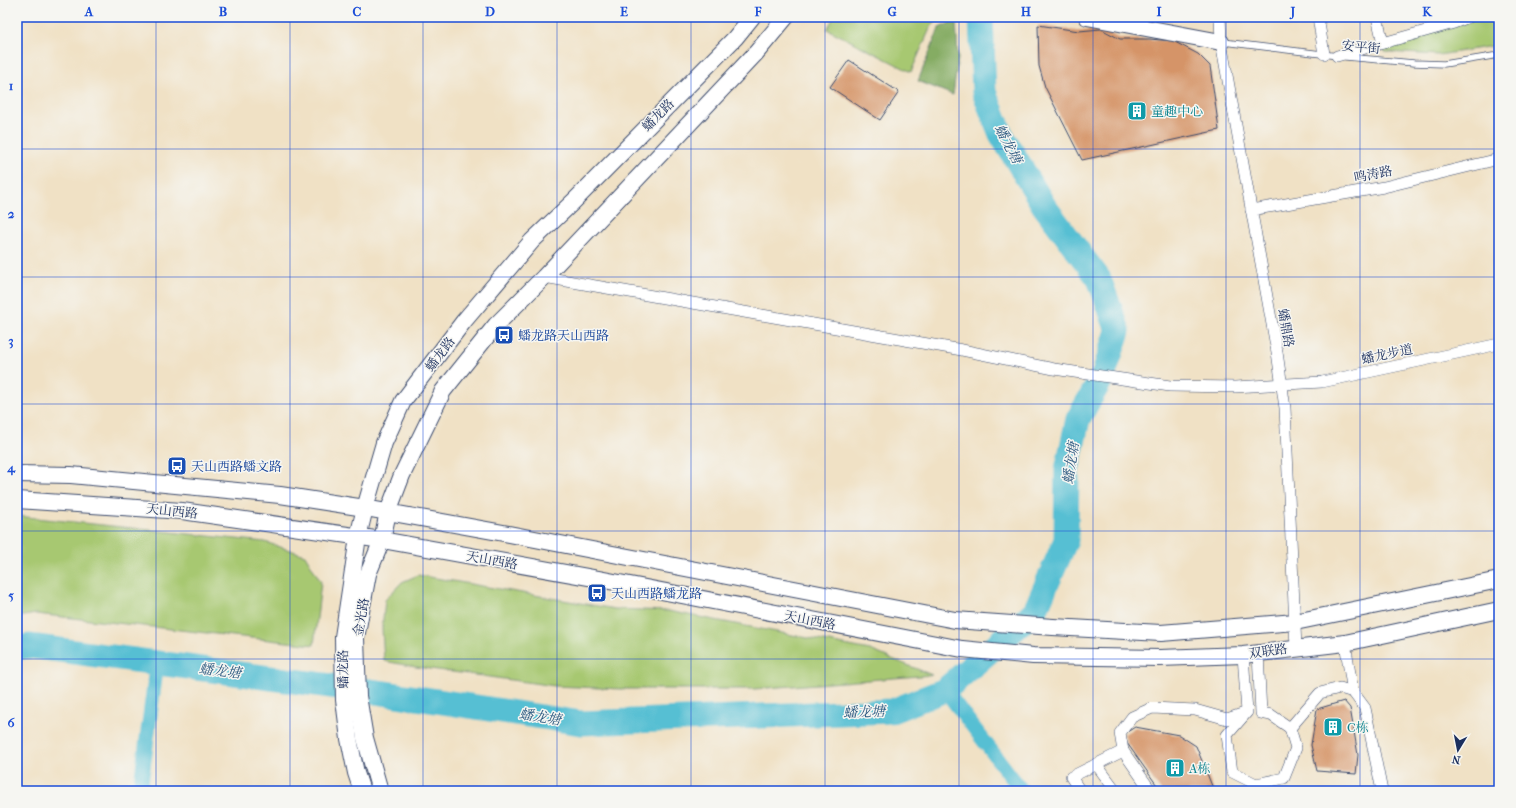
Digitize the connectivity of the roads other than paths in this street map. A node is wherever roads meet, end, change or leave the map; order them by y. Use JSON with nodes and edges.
{"nodes":[{"id":1,"x":752,"y":17,"type":"edge"},
{"id":2,"x":786,"y":17,"type":"edge"},
{"id":3,"x":1087,"y":17,"type":"edge"},
{"id":4,"x":1220,"y":17,"type":"edge"},
{"id":5,"x":1318,"y":17,"type":"edge"},
{"id":6,"x":1377,"y":17,"type":"edge"},
{"id":7,"x":1468,"y":17,"type":"edge"},
{"id":8,"x":1221,"y":42,"type":"junction"},
{"id":9,"x":1383,"y":43,"type":"junction"},
{"id":10,"x":1324,"y":54,"type":"junction"},
{"id":11,"x":1499,"y":55,"type":"edge"},
{"id":12,"x":1337,"y":56,"type":"junction"},
{"id":13,"x":1499,"y":159,"type":"edge"},
{"id":14,"x":1251,"y":210,"type":"junction"},
{"id":15,"x":544,"y":277,"type":"junction"},
{"id":16,"x":1499,"y":344,"type":"edge"},
{"id":17,"x":1281,"y":385,"type":"junction"},
{"id":18,"x":17,"y":474,"type":"edge"},
{"id":19,"x":17,"y":500,"type":"edge"},
{"id":20,"x":365,"y":508,"type":"junction"},
{"id":21,"x":388,"y":512,"type":"junction"},
{"id":22,"x":358,"y":537,"type":"junction"},
{"id":23,"x":382,"y":540,"type":"junction"},
{"id":24,"x":1499,"y":580,"type":"edge"},
{"id":25,"x":1499,"y":610,"type":"edge"},
{"id":26,"x":1295,"y":622,"type":"junction"},
{"id":27,"x":350,"y":638,"type":"junction"},
{"id":28,"x":1345,"y":643,"type":"junction"},
{"id":29,"x":1296,"y":648,"type":"junction"},
{"id":30,"x":1250,"y":654,"type":"junction"},
{"id":31,"x":1033,"y":656,"type":"joint"},
{"id":32,"x":1353,"y":692,"type":"junction"},
{"id":33,"x":1247,"y":712,"type":"junction"},
{"id":34,"x":1261,"y":713,"type":"junction"},
{"id":35,"x":1290,"y":728,"type":"junction"},
{"id":36,"x":1123,"y":751,"type":"junction"},
{"id":37,"x":1096,"y":764,"type":"junction"},
{"id":38,"x":362,"y":791,"type":"edge"},
{"id":39,"x":380,"y":791,"type":"edge"},
{"id":40,"x":1080,"y":791,"type":"edge"},
{"id":41,"x":1116,"y":791,"type":"edge"},
{"id":42,"x":1151,"y":791,"type":"edge"},
{"id":43,"x":1382,"y":791,"type":"edge"}],
"edges":[{"from":1,"to":20,"type":"main road","name":"蟠龙路"},
{"from":2,"to":15,"type":"main road","name":"蟠龙路"},
{"from":3,"to":8,"type":"main road"},
{"from":4,"to":8,"type":"street","name":"蟠鼎路"},
{"from":5,"to":10,"type":"street"},
{"from":6,"to":9,"type":"street"},
{"from":7,"to":9,"type":"street"},
{"from":8,"to":10,"type":"lane","name":"安平街"},
{"from":8,"to":14,"type":"street","name":"蟠鼎路"},
{"from":9,"to":12,"type":"street"},
{"from":10,"to":12,"type":"lane","name":"安平街"},
{"from":11,"to":12,"type":"lane","name":"安平街"},
{"from":13,"to":14,"type":"street","name":"鸣涛路"},
{"from":14,"to":17,"type":"street","name":"蟠鼎路"},
{"from":15,"to":17,"type":"street","name":"蟠龙步道"},
{"from":15,"to":21,"type":"main road","name":"蟠龙路"},
{"from":16,"to":17,"type":"street","name":"蟠龙步道"},
{"from":17,"to":26,"type":"street","name":"蟠鼎路"},
{"from":18,"to":20,"type":"main road","name":"天山西路"},
{"from":19,"to":22,"type":"main road","name":"天山西路"},
{"from":20,"to":21,"type":"main road","name":"天山西路"},
{"from":20,"to":22,"type":"main road","name":"蟠龙路"},
{"from":21,"to":23,"type":"main road","name":"蟠龙路"},
{"from":21,"to":26,"type":"main road","name":"天山西路"},
{"from":22,"to":23,"type":"main road","name":"天山西路"},
{"from":22,"to":27,"type":"main road","name":"蟠龙路"},
{"from":23,"to":27,"type":"main road","name":"金光路"},
{"from":23,"to":31,"type":"main road","name":"天山西路"},
{"from":24,"to":26,"type":"main road","name":"天山西路"},
{"from":25,"to":28,"type":"main road","name":"双联路"},
{"from":26,"to":29,"type":"street","name":"蟠鼎路"},
{"from":27,"to":38,"type":"main road","name":"蟠龙路"},
{"from":27,"to":39,"type":"main road","name":"金光路"},
{"from":28,"to":29,"type":"main road","name":"双联路"},
{"from":28,"to":32,"type":"street"},
{"from":29,"to":30,"type":"main road","name":"双联路"},
{"from":30,"to":31,"type":"main road","name":"双联路"},
{"from":30,"to":33,"type":"street"},
{"from":30,"to":34,"type":"street"},
{"from":32,"to":35,"type":"street"},
{"from":32,"to":43,"type":"street"},
{"from":33,"to":34,"type":"street"},
{"from":33,"to":35,"type":"street"},
{"from":33,"to":36,"type":"street"},
{"from":34,"to":35,"type":"street"},
{"from":36,"to":37,"type":"street"},
{"from":36,"to":42,"type":"street"},
{"from":37,"to":40,"type":"street"},
{"from":37,"to":41,"type":"street"}]}
